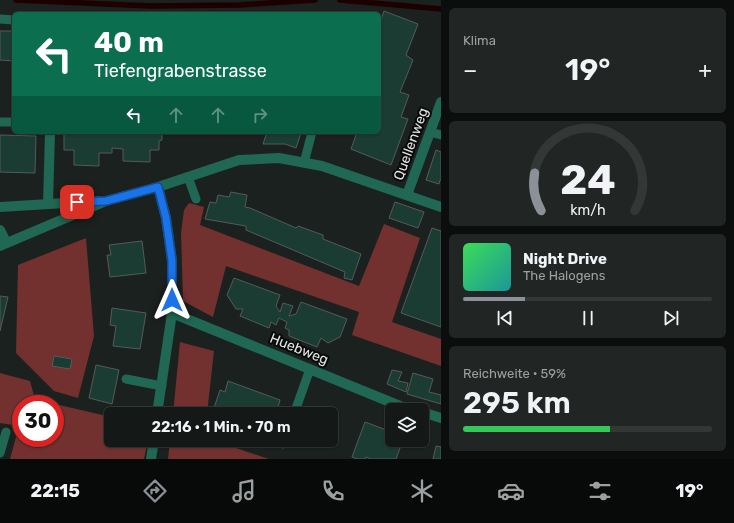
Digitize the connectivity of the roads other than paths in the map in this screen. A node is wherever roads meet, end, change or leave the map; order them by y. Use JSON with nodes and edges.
{"nodes":[{"id":1,"x":0,"y":19,"type":"edge"},
{"id":2,"x":12,"y":20,"type":"edge"},
{"id":3,"x":441,"y":102,"type":"edge"},
{"id":4,"x":0,"y":122,"type":"edge"},
{"id":5,"x":12,"y":122,"type":"edge"},
{"id":6,"x":430,"y":132,"type":"junction"},
{"id":7,"x":50,"y":134,"type":"edge"},
{"id":8,"x":311,"y":134,"type":"edge"},
{"id":9,"x":441,"y":135,"type":"edge"},
{"id":10,"x":304,"y":163,"type":"junction"},
{"id":11,"x":188,"y":177,"type":"junction"},
{"id":12,"x":158,"y":187,"type":"junction"},
{"id":13,"x":407,"y":195,"type":"junction"},
{"id":14,"x":196,"y":199,"type":"dead end"},
{"id":15,"x":106,"y":201,"type":"junction"},
{"id":16,"x":48,"y":204,"type":"junction"},
{"id":17,"x":0,"y":207,"type":"edge"},
{"id":18,"x":441,"y":207,"type":"edge"},
{"id":19,"x":0,"y":230,"type":"edge"},
{"id":20,"x":3,"y":244,"type":"edge"},
{"id":21,"x":172,"y":313,"type":"junction"},
{"id":22,"x":310,"y":369,"type":"junction"},
{"id":23,"x":126,"y":379,"type":"dead end"},
{"id":24,"x":162,"y":386,"type":"junction"},
{"id":25,"x":393,"y":403,"type":"edge"},
{"id":26,"x":159,"y":407,"type":"edge"},
{"id":27,"x":296,"y":407,"type":"edge"},
{"id":28,"x":429,"y":414,"type":"edge"},
{"id":29,"x":441,"y":418,"type":"edge"},
{"id":30,"x":6,"y":432,"type":"dead end"},
{"id":31,"x":153,"y":447,"type":"edge"},
{"id":32,"x":0,"y":453,"type":"edge"},
{"id":33,"x":151,"y":459,"type":"edge"}],
"edges":[{"from":1,"to":2,"type":"lane"},
{"from":3,"to":6,"type":"street","name":"Quellenweg"},
{"from":4,"to":5,"type":"lane"},
{"from":6,"to":9,"type":"lane"},
{"from":6,"to":13,"type":"street","name":"Quellenweg"},
{"from":7,"to":16,"type":"street"},
{"from":8,"to":10,"type":"lane"},
{"from":10,"to":11,"type":"street"},
{"from":10,"to":13,"type":"street"},
{"from":11,"to":12,"type":"street"},
{"from":11,"to":14,"type":"lane"},
{"from":12,"to":15,"type":"street"},
{"from":12,"to":21,"type":"street"},
{"from":13,"to":18,"type":"street"},
{"from":15,"to":16,"type":"street"},
{"from":15,"to":20,"type":"street"},
{"from":16,"to":17,"type":"street"},
{"from":19,"to":20,"type":"street"},
{"from":21,"to":22,"type":"street","name":"Huebweg"},
{"from":21,"to":24,"type":"street"},
{"from":22,"to":25,"type":"street","name":"Huebweg"},
{"from":22,"to":27,"type":"lane"},
{"from":23,"to":24,"type":"lane"},
{"from":24,"to":26,"type":"street"},
{"from":28,"to":29,"type":"street"},
{"from":30,"to":32,"type":"lane"},
{"from":31,"to":33,"type":"street"}]}
